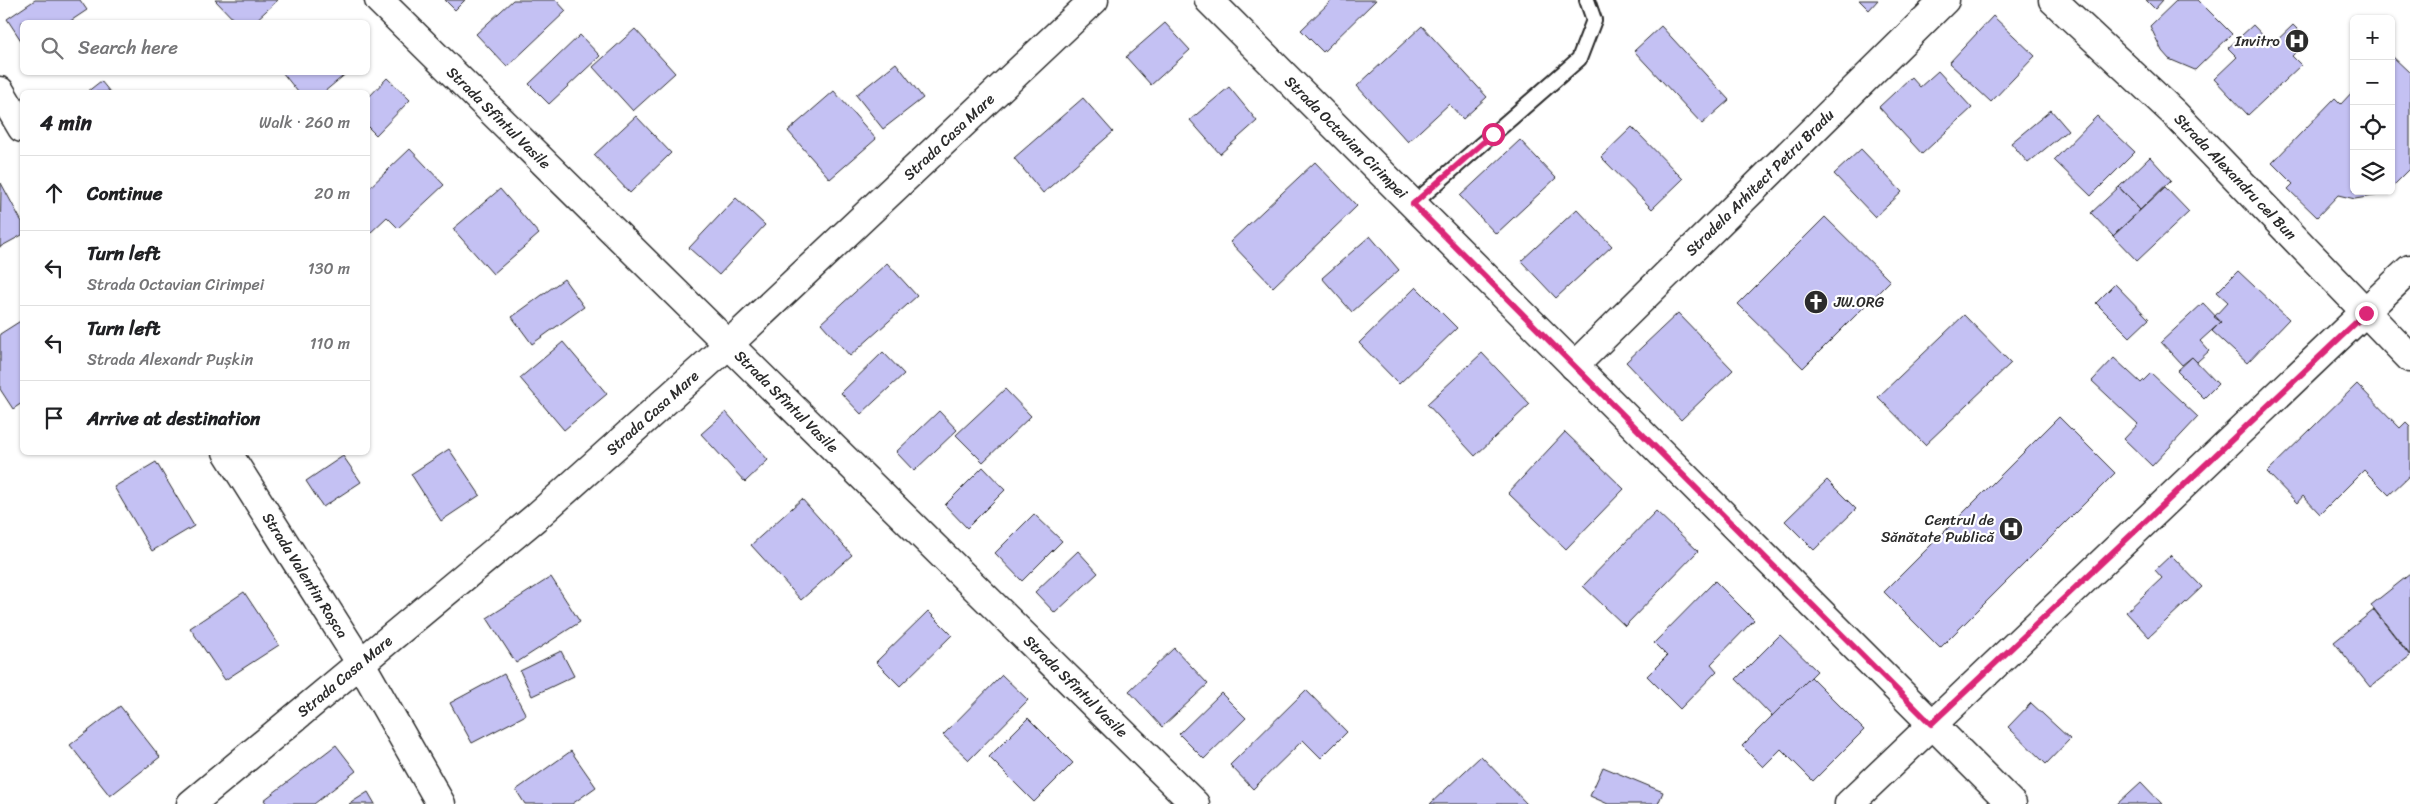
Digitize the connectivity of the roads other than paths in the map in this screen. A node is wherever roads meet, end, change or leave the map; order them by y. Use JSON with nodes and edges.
{"nodes":[{"id":1,"x":379,"y":0,"type":"edge"},
{"id":2,"x":1094,"y":0,"type":"edge"},
{"id":3,"x":1209,"y":0,"type":"edge"},
{"id":4,"x":1587,"y":0,"type":"edge"},
{"id":5,"x":1945,"y":0,"type":"edge"},
{"id":6,"x":2054,"y":0,"type":"edge"},
{"id":7,"x":0,"y":91,"type":"edge"},
{"id":8,"x":20,"y":125,"type":"edge"},
{"id":9,"x":1413,"y":204,"type":"junction"},
{"id":10,"x":2410,"y":269,"type":"edge"},
{"id":11,"x":2366,"y":313,"type":"junction"},
{"id":12,"x":728,"y":345,"type":"junction"},
{"id":13,"x":2410,"y":358,"type":"edge"},
{"id":14,"x":1574,"y":366,"type":"junction"},
{"id":15,"x":229,"y":455,"type":"edge"},
{"id":16,"x":360,"y":662,"type":"junction"},
{"id":17,"x":1931,"y":724,"type":"junction"},
{"id":18,"x":191,"y":804,"type":"edge"},
{"id":19,"x":441,"y":804,"type":"edge"},
{"id":20,"x":1195,"y":804,"type":"edge"},
{"id":21,"x":1849,"y":804,"type":"edge"},
{"id":22,"x":2012,"y":804,"type":"edge"}],
"edges":[{"from":1,"to":12,"type":"street","name":"Strada Sfîntul Vasile"},
{"from":2,"to":12,"type":"street","name":"Strada Casa Mare"},
{"from":3,"to":9,"type":"street","name":"Strada Octavian Cirimpei"},
{"from":4,"to":9,"type":"lane"},
{"from":5,"to":14,"type":"street","name":"Stradela Arhitect Petru Bradu"},
{"from":6,"to":11,"type":"street","name":"Strada Alexandru cel Bun"},
{"from":7,"to":8,"type":"street"},
{"from":9,"to":14,"type":"street","name":"Strada Octavian Cirimpei"},
{"from":10,"to":11,"type":"street"},
{"from":11,"to":13,"type":"street","name":"Strada Alexandru cel Bun"},
{"from":11,"to":17,"type":"street"},
{"from":12,"to":16,"type":"street","name":"Strada Casa Mare"},
{"from":12,"to":20,"type":"street","name":"Strada Sfîntul Vasile"},
{"from":14,"to":17,"type":"street","name":"Strada Octavian Cirimpei"},
{"from":15,"to":16,"type":"street","name":"Strada Valentin Roșca"},
{"from":16,"to":18,"type":"street","name":"Strada Casa Mare"},
{"from":16,"to":19,"type":"street","name":"Strada Valentin Roșca"},
{"from":17,"to":21,"type":"street"},
{"from":17,"to":22,"type":"street","name":"Strada Octavian Cirimpei"}]}
